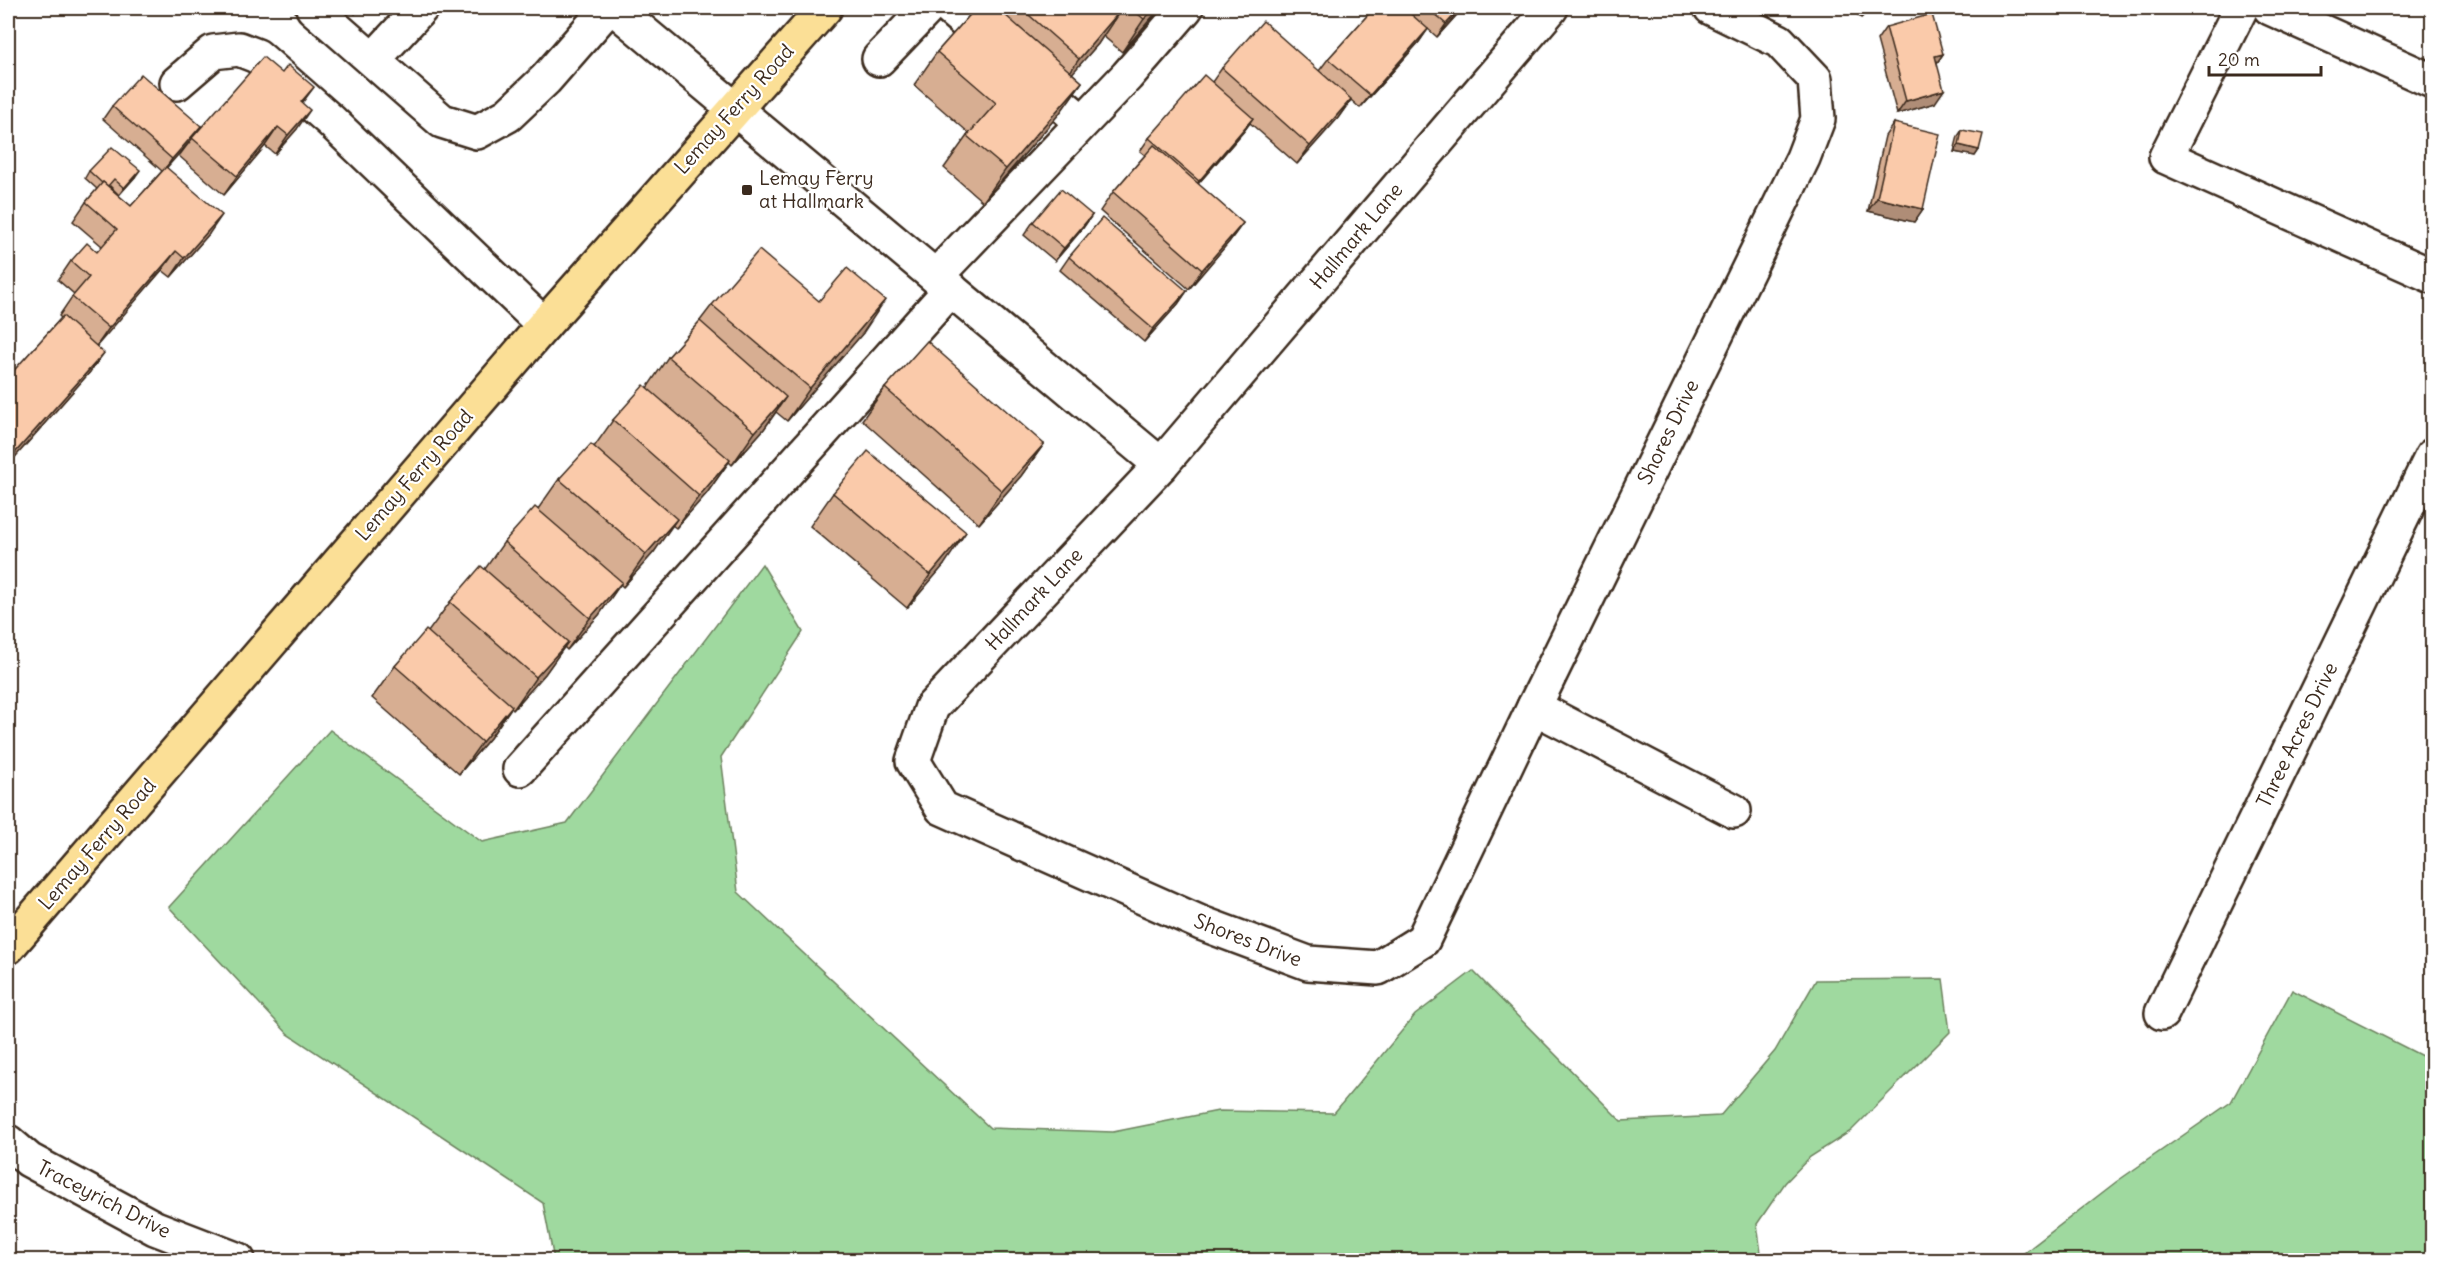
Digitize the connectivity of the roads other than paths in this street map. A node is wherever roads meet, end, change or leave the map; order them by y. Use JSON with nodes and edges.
{"nodes":[{"id":1,"x":313,"y":8,"type":"edge"},
{"id":2,"x":421,"y":8,"type":"edge"},
{"id":3,"x":608,"y":8,"type":"edge"},
{"id":4,"x":614,"y":8,"type":"edge"},
{"id":5,"x":825,"y":8,"type":"edge"},
{"id":6,"x":928,"y":8,"type":"edge"},
{"id":7,"x":949,"y":8,"type":"edge"},
{"id":8,"x":1186,"y":8,"type":"edge"},
{"id":9,"x":1551,"y":8,"type":"edge"},
{"id":10,"x":1711,"y":8,"type":"edge"},
{"id":11,"x":2241,"y":8,"type":"edge"},
{"id":12,"x":2270,"y":8,"type":"edge"},
{"id":13,"x":879,"y":59,"type":"dead end"},
{"id":14,"x":373,"y":60,"type":"junction"},
{"id":15,"x":2433,"y":81,"type":"edge"},
{"id":16,"x":177,"y":83,"type":"dead end"},
{"id":17,"x":734,"y":109,"type":"junction"},
{"id":18,"x":1082,"y":122,"type":"junction"},
{"id":19,"x":2433,"y":276,"type":"edge"},
{"id":20,"x":944,"y":283,"type":"junction"},
{"id":21,"x":544,"y":325,"type":"junction"},
{"id":22,"x":2433,"y":456,"type":"edge"},
{"id":23,"x":1161,"y":465,"type":"junction"},
{"id":24,"x":932,"y":707,"type":"joint"},
{"id":25,"x":1534,"y":707,"type":"junction"},
{"id":26,"x":520,"y":769,"type":"dead end"},
{"id":27,"x":1734,"y":811,"type":"dead end"},
{"id":28,"x":8,"y":947,"type":"edge"},
{"id":29,"x":2162,"y":1013,"type":"dead end"},
{"id":30,"x":8,"y":1142,"type":"edge"},
{"id":31,"x":238,"y":1260,"type":"edge"}],
"edges":[{"from":1,"to":14,"type":"street"},
{"from":2,"to":14,"type":"street"},
{"from":3,"to":14,"type":"street"},
{"from":4,"to":17,"type":"street"},
{"from":5,"to":17,"type":"main road","name":"Lemay Ferry Road"},
{"from":6,"to":13,"type":"street"},
{"from":7,"to":18,"type":"street"},
{"from":8,"to":18,"type":"street"},
{"from":9,"to":23,"type":"street","name":"Hallmark Lane"},
{"from":10,"to":25,"type":"street","name":"Shores Drive"},
{"from":11,"to":19,"type":"street"},
{"from":12,"to":15,"type":"street"},
{"from":16,"to":21,"type":"street"},
{"from":17,"to":20,"type":"street"},
{"from":17,"to":21,"type":"main road","name":"Lemay Ferry Road"},
{"from":18,"to":20,"type":"street"},
{"from":20,"to":23,"type":"street"},
{"from":20,"to":26,"type":"street"},
{"from":21,"to":28,"type":"main road","name":"Lemay Ferry Road"},
{"from":22,"to":29,"type":"street","name":"Three Acres Drive"},
{"from":23,"to":24,"type":"street","name":"Hallmark Lane"},
{"from":24,"to":25,"type":"street","name":"Shores Drive"},
{"from":25,"to":27,"type":"street"},
{"from":30,"to":31,"type":"street","name":"Traceyrich Drive"}]}
